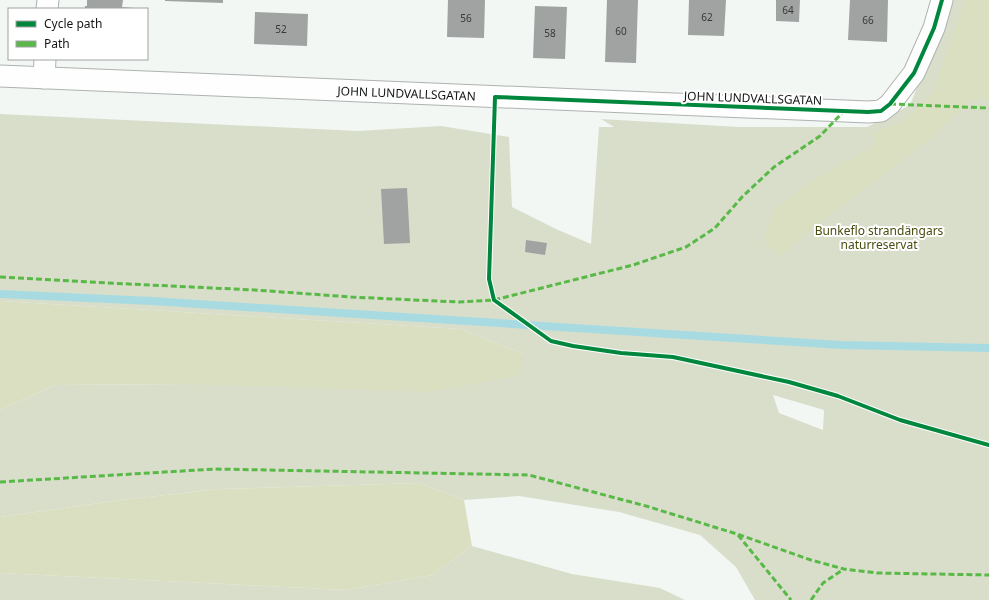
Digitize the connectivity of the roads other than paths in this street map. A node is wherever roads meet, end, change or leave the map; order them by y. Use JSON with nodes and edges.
{"nodes":[{"id":1,"x":942,"y":0,"type":"edge"},
{"id":2,"x":44,"y":68,"type":"edge"},
{"id":3,"x":0,"y":76,"type":"edge"}],
"edges":[{"from":1,"to":2,"type":"street","name":"JOHN LUNDVALLSGATAN"},
{"from":2,"to":3,"type":"street","name":"JOHN LUNDVALLSGATAN"}]}
